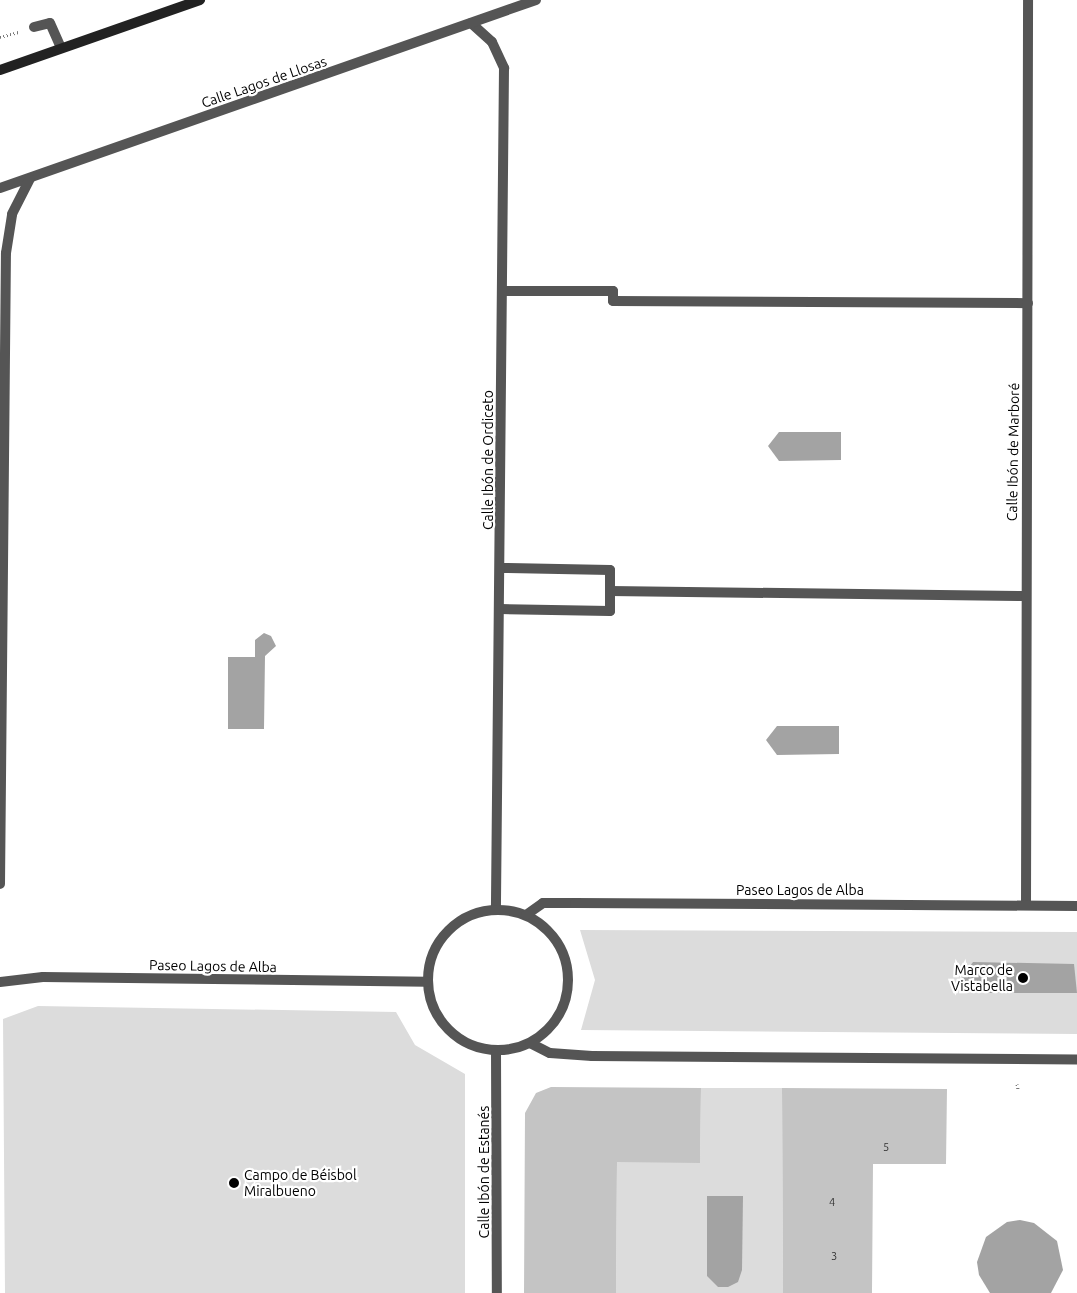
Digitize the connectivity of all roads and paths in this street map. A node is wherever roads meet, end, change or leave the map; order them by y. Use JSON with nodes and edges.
{"nodes":[{"id":1,"x":200,"y":0,"type":"edge"},
{"id":2,"x":536,"y":0,"type":"edge"},
{"id":3,"x":1028,"y":0,"type":"edge"},
{"id":4,"x":471,"y":23,"type":"junction"},
{"id":5,"x":34,"y":27,"type":"dead end"},
{"id":6,"x":61,"y":48,"type":"junction"},
{"id":7,"x":0,"y":70,"type":"edge"},
{"id":8,"x":30,"y":179,"type":"junction"},
{"id":9,"x":0,"y":188,"type":"edge"},
{"id":10,"x":503,"y":291,"type":"junction"},
{"id":11,"x":1028,"y":303,"type":"junction"},
{"id":12,"x":502,"y":568,"type":"junction"},
{"id":13,"x":610,"y":591,"type":"junction"},
{"id":14,"x":1025,"y":596,"type":"junction"},
{"id":15,"x":501,"y":610,"type":"junction"},
{"id":16,"x":1,"y":702,"type":"edge"},
{"id":17,"x":0,"y":778,"type":"edge"},
{"id":18,"x":0,"y":884,"type":"edge"},
{"id":19,"x":1026,"y":905,"type":"junction"},
{"id":20,"x":1077,"y":906,"type":"edge"},
{"id":21,"x":496,"y":909,"type":"junction"},
{"id":22,"x":526,"y":915,"type":"junction"},
{"id":23,"x":0,"y":978,"type":"edge"},
{"id":24,"x":0,"y":982,"type":"edge"},
{"id":25,"x":427,"y":982,"type":"junction"},
{"id":26,"x":530,"y":1042,"type":"junction"},
{"id":27,"x":496,"y":1050,"type":"junction"},
{"id":28,"x":1077,"y":1059,"type":"edge"},
{"id":29,"x":1017,"y":1084,"type":"dead end"},
{"id":30,"x":1018,"y":1089,"type":"dead end"},
{"id":31,"x":497,"y":1293,"type":"edge"}],
"edges":[{"from":1,"to":6,"type":"main road"},
{"from":2,"to":4,"type":"street","name":"Calle Lagos de Llosas"},
{"from":3,"to":11,"type":"street","name":"Calle Ibón de Marboré"},
{"from":4,"to":8,"type":"street","name":"Calle Lagos de Llosas"},
{"from":4,"to":10,"type":"street","name":"Calle Ibón de Ordiceto"},
{"from":5,"to":6,"type":"street"},
{"from":6,"to":7,"type":"main road"},
{"from":8,"to":9,"type":"street","name":"Calle Lagos de Llosas"},
{"from":8,"to":16,"type":"street"},
{"from":10,"to":11,"type":"street"},
{"from":10,"to":12,"type":"street","name":"Calle Ibón de Ordiceto"},
{"from":11,"to":14,"type":"street","name":"Calle Ibón de Marboré"},
{"from":12,"to":13,"type":"street"},
{"from":12,"to":15,"type":"street","name":"Calle Ibón de Ordiceto"},
{"from":13,"to":14,"type":"street"},
{"from":13,"to":15,"type":"street"},
{"from":14,"to":19,"type":"street","name":"Calle Ibón de Marboré"},
{"from":15,"to":21,"type":"street","name":"Calle Ibón de Ordiceto"},
{"from":16,"to":17,"type":"street"},
{"from":17,"to":18,"type":"street"},
{"from":19,"to":20,"type":"street","name":"Paseo Lagos de Alba"},
{"from":19,"to":22,"type":"street","name":"Paseo Lagos de Alba"},
{"from":21,"to":22,"type":"street"},
{"from":21,"to":25,"type":"street"},
{"from":22,"to":26,"type":"street"},
{"from":23,"to":24,"type":"street"},
{"from":24,"to":25,"type":"street","name":"Paseo Lagos de Alba"},
{"from":25,"to":27,"type":"street"},
{"from":26,"to":27,"type":"street"},
{"from":26,"to":28,"type":"street"},
{"from":27,"to":31,"type":"street","name":"Calle Ibón de Estanés"},
{"from":29,"to":30,"type":"path"}]}
